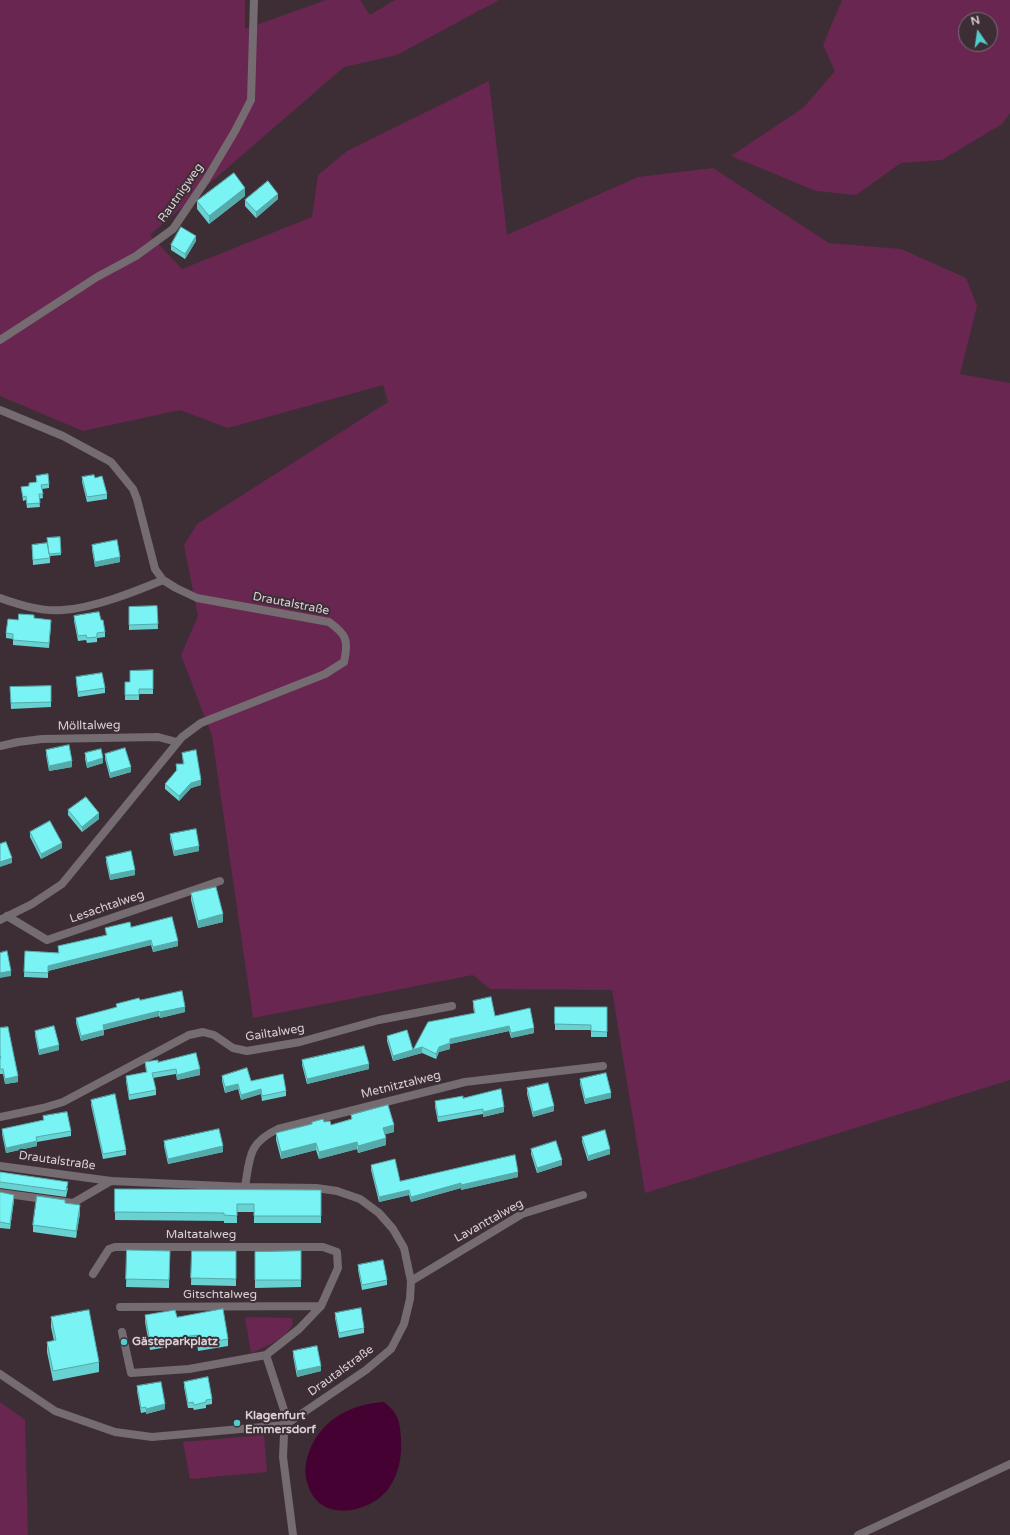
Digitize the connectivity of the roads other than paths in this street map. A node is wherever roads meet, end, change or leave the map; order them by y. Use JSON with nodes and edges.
{"nodes":[{"id":1,"x":254,"y":0,"type":"edge"},
{"id":2,"x":0,"y":340,"type":"edge"},
{"id":3,"x":0,"y":410,"type":"edge"},
{"id":4,"x":163,"y":580,"type":"junction"},
{"id":5,"x":0,"y":598,"type":"edge"},
{"id":6,"x":178,"y":742,"type":"junction"},
{"id":7,"x":0,"y":746,"type":"edge"},
{"id":8,"x":220,"y":881,"type":"dead end"},
{"id":9,"x":3,"y":918,"type":"edge"},
{"id":10,"x":452,"y":1006,"type":"dead end"},
{"id":11,"x":603,"y":1066,"type":"dead end"},
{"id":12,"x":0,"y":1117,"type":"edge"},
{"id":13,"x":0,"y":1166,"type":"edge"},
{"id":14,"x":111,"y":1181,"type":"junction"},
{"id":15,"x":245,"y":1187,"type":"junction"},
{"id":16,"x":0,"y":1193,"type":"edge"},
{"id":17,"x":582,"y":1195,"type":"dead end"},
{"id":18,"x":93,"y":1274,"type":"dead end"},
{"id":19,"x":411,"y":1280,"type":"junction"},
{"id":20,"x":320,"y":1306,"type":"junction"},
{"id":21,"x":120,"y":1307,"type":"dead end"},
{"id":22,"x":122,"y":1332,"type":"dead end"},
{"id":23,"x":266,"y":1355,"type":"junction"},
{"id":24,"x":0,"y":1374,"type":"edge"},
{"id":25,"x":285,"y":1425,"type":"junction"},
{"id":26,"x":1010,"y":1464,"type":"edge"},
{"id":27,"x":293,"y":1535,"type":"edge"},
{"id":28,"x":858,"y":1535,"type":"edge"}],
"edges":[{"from":1,"to":2,"type":"street","name":"Rautnigweg"},
{"from":3,"to":4,"type":"street"},
{"from":4,"to":5,"type":"street"},
{"from":4,"to":6,"type":"street","name":"Drautalstraße"},
{"from":6,"to":7,"type":"street","name":"Mölltalweg"},
{"from":6,"to":9,"type":"street","name":"Drautalstraße"},
{"from":8,"to":9,"type":"street","name":"Lesachtalweg"},
{"from":10,"to":12,"type":"street","name":"Gailtalweg"},
{"from":11,"to":15,"type":"street","name":"Metnitztalweg"},
{"from":13,"to":14,"type":"street","name":"Drautalstraße"},
{"from":14,"to":15,"type":"street","name":"Drautalstraße"},
{"from":14,"to":16,"type":"street","name":"Drautalstraße"},
{"from":15,"to":19,"type":"street","name":"Drautalstraße"},
{"from":17,"to":19,"type":"street","name":"Lavanttalweg"},
{"from":18,"to":20,"type":"street","name":"Maltatalweg"},
{"from":19,"to":25,"type":"street","name":"Drautalstraße"},
{"from":20,"to":21,"type":"street","name":"Gitschtalweg"},
{"from":20,"to":23,"type":"street"},
{"from":22,"to":23,"type":"street"},
{"from":23,"to":25,"type":"street"},
{"from":24,"to":25,"type":"street"},
{"from":25,"to":27,"type":"street"},
{"from":26,"to":28,"type":"street"}]}
